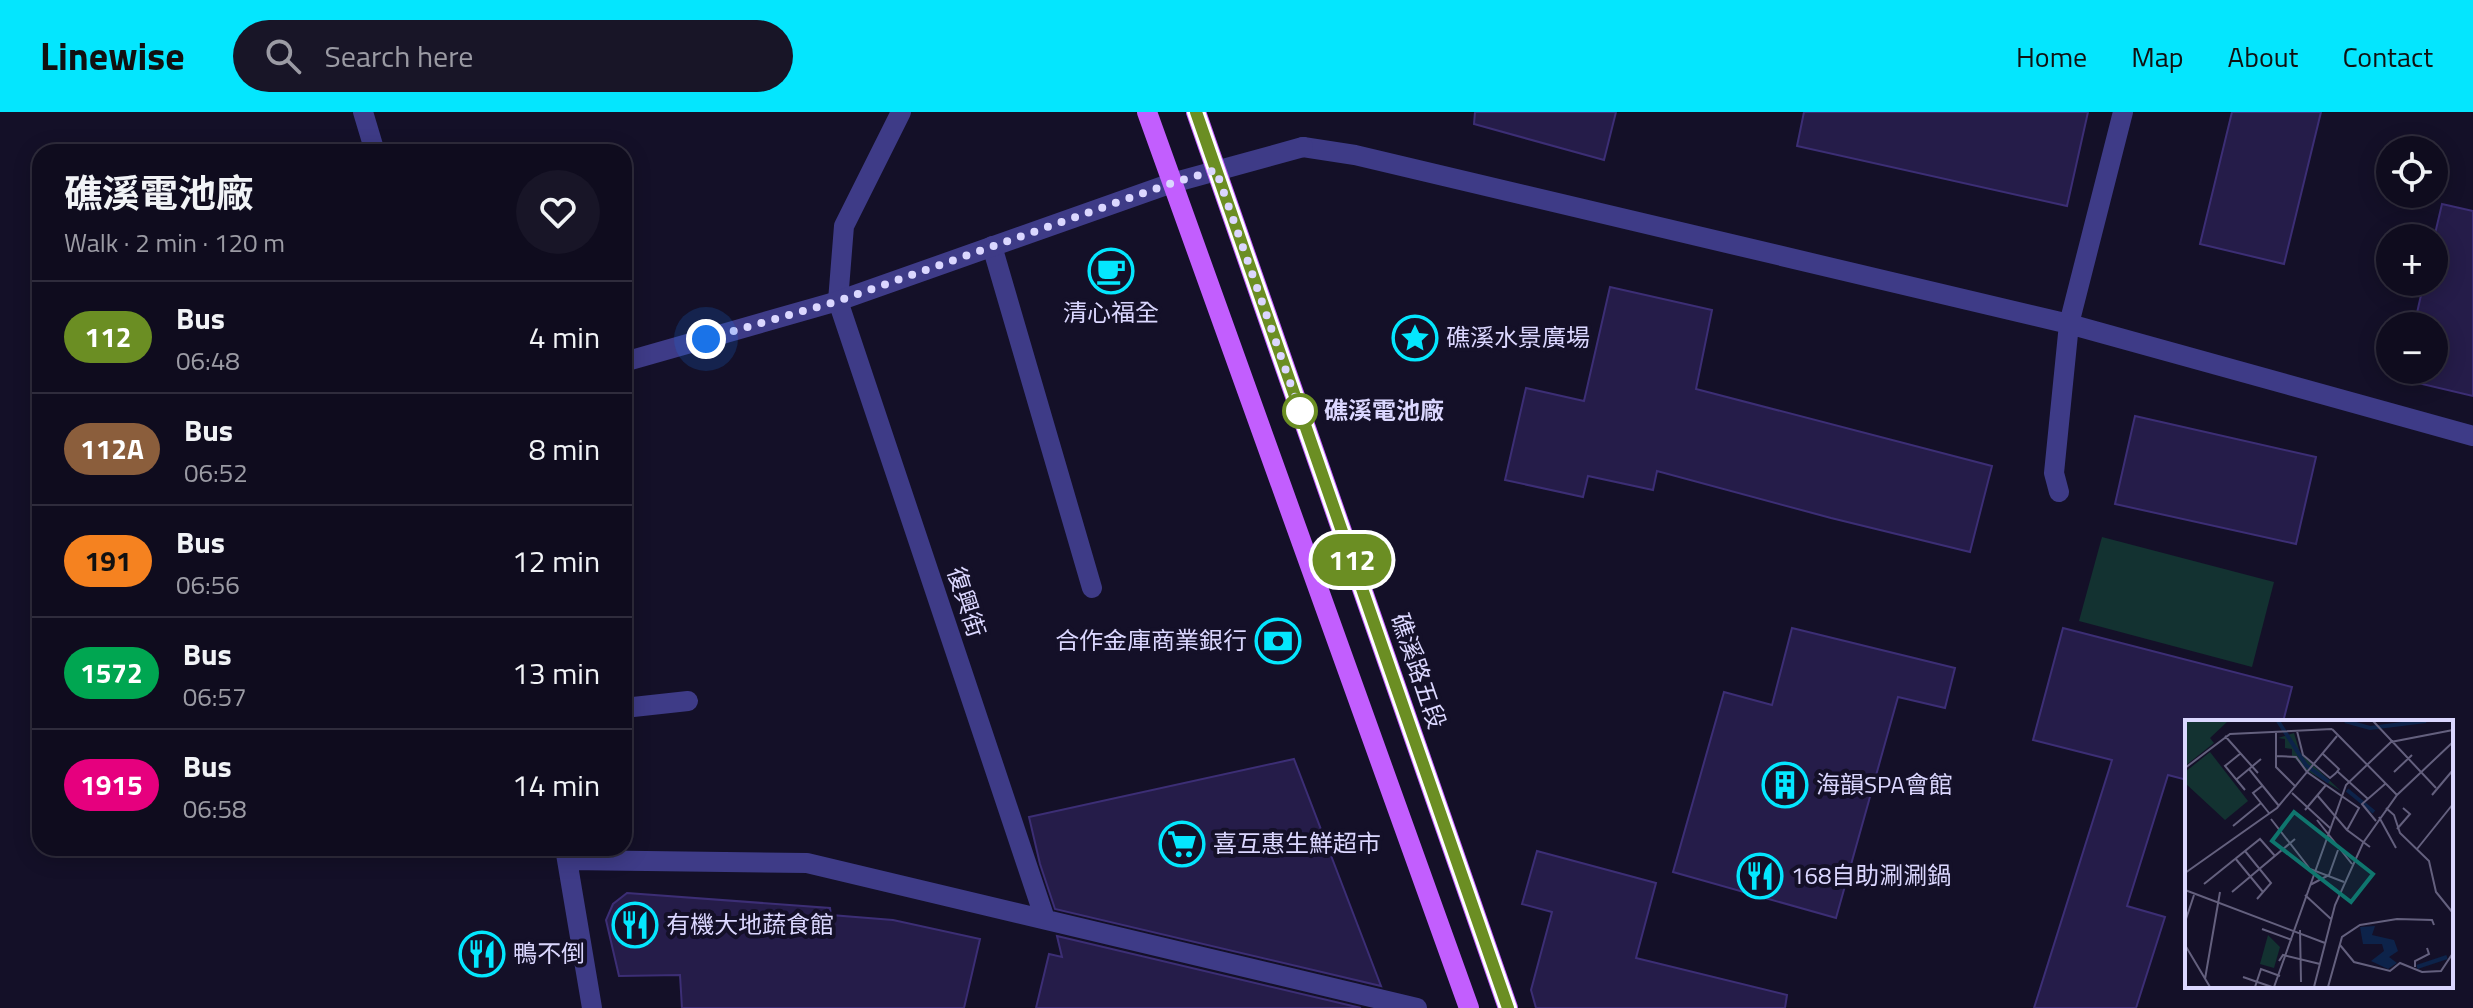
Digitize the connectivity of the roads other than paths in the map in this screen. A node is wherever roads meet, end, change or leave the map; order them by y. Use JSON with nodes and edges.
{"nodes":[{"id":1,"x":363,"y":112,"type":"edge"},
{"id":2,"x":901,"y":112,"type":"edge"},
{"id":3,"x":1147,"y":112,"type":"edge"},
{"id":4,"x":1196,"y":112,"type":"edge"},
{"id":5,"x":2123,"y":112,"type":"edge"},
{"id":6,"x":373,"y":144,"type":"edge"},
{"id":7,"x":1216,"y":170,"type":"junction"},
{"id":8,"x":1172,"y":183,"type":"junction"},
{"id":9,"x":992,"y":246,"type":"junction"},
{"id":10,"x":838,"y":301,"type":"junction"},
{"id":11,"x":2069,"y":324,"type":"junction"},
{"id":12,"x":632,"y":360,"type":"edge"},
{"id":13,"x":2473,"y":436,"type":"edge"},
{"id":14,"x":2059,"y":492,"type":"dead end"},
{"id":15,"x":1092,"y":588,"type":"dead end"},
{"id":16,"x":688,"y":701,"type":"dead end"},
{"id":17,"x":632,"y":707,"type":"edge"},
{"id":18,"x":566,"y":856,"type":"edge"},
{"id":19,"x":620,"y":856,"type":"edge"},
{"id":20,"x":1045,"y":919,"type":"junction"},
{"id":21,"x":592,"y":1008,"type":"edge"},
{"id":22,"x":1417,"y":1008,"type":"edge"},
{"id":23,"x":1469,"y":1008,"type":"edge"},
{"id":24,"x":1508,"y":1008,"type":"edge"}],
"edges":[{"from":1,"to":6,"type":"street"},
{"from":2,"to":10,"type":"street"},
{"from":3,"to":8,"type":"main road"},
{"from":4,"to":7,"type":"main road","name":"礁溪路五段"},
{"from":5,"to":11,"type":"street"},
{"from":7,"to":8,"type":"street"},
{"from":7,"to":11,"type":"street"},
{"from":7,"to":24,"type":"main road","name":"礁溪路五段"},
{"from":8,"to":9,"type":"street"},
{"from":8,"to":23,"type":"main road"},
{"from":9,"to":10,"type":"street"},
{"from":9,"to":15,"type":"street"},
{"from":10,"to":12,"type":"street"},
{"from":10,"to":20,"type":"street","name":"復興街"},
{"from":11,"to":13,"type":"street"},
{"from":11,"to":14,"type":"street"},
{"from":16,"to":17,"type":"street"},
{"from":18,"to":21,"type":"street"},
{"from":19,"to":20,"type":"street"},
{"from":20,"to":22,"type":"street"}]}
